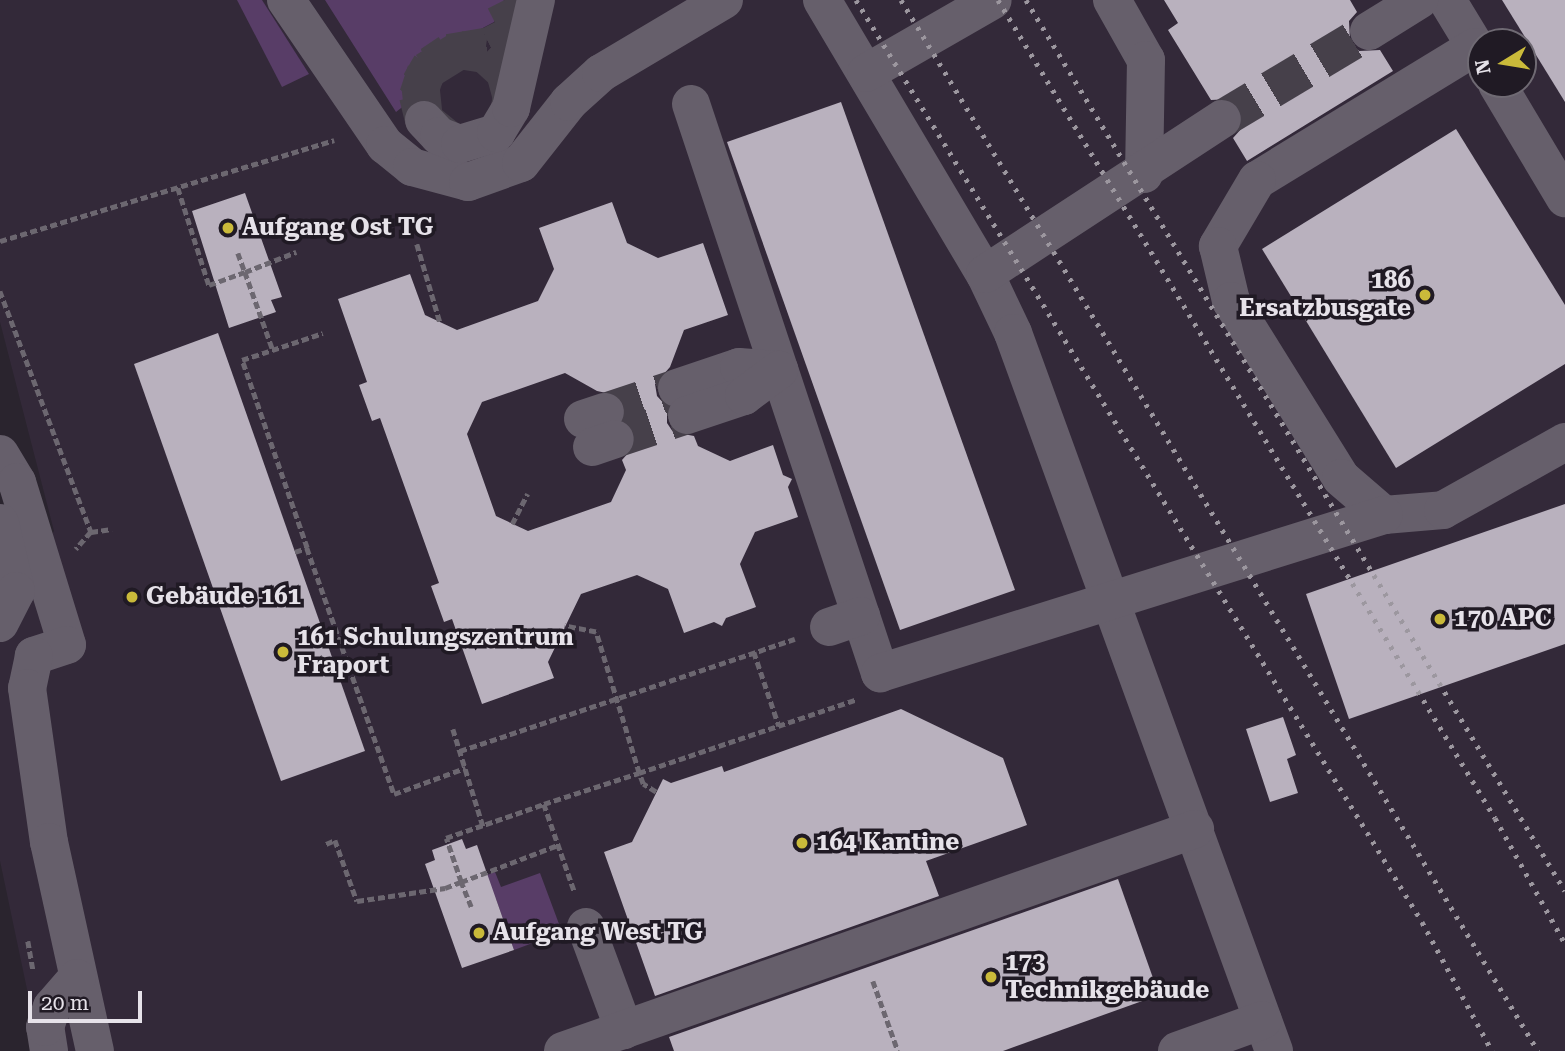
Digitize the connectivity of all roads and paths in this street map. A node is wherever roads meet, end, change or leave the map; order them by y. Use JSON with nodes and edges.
{"nodes":[{"id":1,"x":286,"y":0,"type":"edge"},
{"id":2,"x":536,"y":0,"type":"edge"},
{"id":3,"x":724,"y":0,"type":"edge"},
{"id":4,"x":822,"y":0,"type":"edge"},
{"id":5,"x":993,"y":0,"type":"edge"},
{"id":6,"x":1112,"y":0,"type":"edge"},
{"id":7,"x":1419,"y":0,"type":"edge"},
{"id":8,"x":1447,"y":0,"type":"edge"},
{"id":9,"x":1369,"y":32,"type":"tunnel mouth"},
{"id":10,"x":1467,"y":33,"type":"edge"},
{"id":11,"x":1467,"y":57,"type":"edge"},
{"id":12,"x":866,"y":73,"type":"junction"},
{"id":13,"x":1505,"y":98,"type":"edge"},
{"id":14,"x":691,"y":104,"type":"dead end"},
{"id":15,"x":1222,"y":119,"type":"tunnel mouth"},
{"id":16,"x":424,"y":120,"type":"tunnel mouth"},
{"id":17,"x":372,"y":129,"type":"junction"},
{"id":18,"x":1144,"y":174,"type":"junction"},
{"id":19,"x":178,"y":188,"type":"junction"},
{"id":20,"x":1565,"y":198,"type":"edge"},
{"id":21,"x":0,"y":241,"type":"edge"},
{"id":22,"x":417,"y":244,"type":"dead end"},
{"id":23,"x":296,"y":252,"type":"dead end"},
{"id":24,"x":238,"y":253,"type":"dead end"},
{"id":25,"x":244,"y":272,"type":"junction"},
{"id":26,"x":985,"y":274,"type":"junction"},
{"id":27,"x":440,"y":322,"type":"dead end"},
{"id":28,"x":323,"y":333,"type":"dead end"},
{"id":29,"x":273,"y":350,"type":"junction"},
{"id":30,"x":779,"y":370,"type":"junction"},
{"id":31,"x":682,"y":401,"type":"tunnel mouth"},
{"id":32,"x":1565,"y":442,"type":"edge"},
{"id":33,"x":0,"y":454,"type":"edge"},
{"id":34,"x":527,"y":494,"type":"dead end"},
{"id":35,"x":1384,"y":515,"type":"junction"},
{"id":36,"x":0,"y":523,"type":"edge"},
{"id":37,"x":512,"y":524,"type":"dead end"},
{"id":38,"x":112,"y":529,"type":"dead end"},
{"id":39,"x":91,"y":531,"type":"dead end"},
{"id":40,"x":307,"y":548,"type":"junction"},
{"id":41,"x":295,"y":552,"type":"dead end"},
{"id":42,"x":1113,"y":599,"type":"junction"},
{"id":43,"x":845,"y":622,"type":"junction"},
{"id":44,"x":0,"y":623,"type":"edge"},
{"id":45,"x":565,"y":626,"type":"dead end"},
{"id":46,"x":754,"y":652,"type":"junction"},
{"id":47,"x":616,"y":698,"type":"junction"},
{"id":48,"x":856,"y":700,"type":"dead end"},
{"id":49,"x":779,"y":726,"type":"junction"},
{"id":50,"x":453,"y":729,"type":"dead end"},
{"id":51,"x":460,"y":751,"type":"junction"},
{"id":52,"x":465,"y":768,"type":"junction"},
{"id":53,"x":639,"y":773,"type":"junction"},
{"id":54,"x":656,"y":792,"type":"dead end"},
{"id":55,"x":544,"y":804,"type":"junction"},
{"id":56,"x":483,"y":826,"type":"junction"},
{"id":57,"x":1195,"y":828,"type":"junction"},
{"id":58,"x":326,"y":844,"type":"dead end"},
{"id":59,"x":558,"y":845,"type":"junction"},
{"id":60,"x":461,"y":882,"type":"junction"},
{"id":61,"x":471,"y":907,"type":"dead end"},
{"id":62,"x":586,"y":927,"type":"joint"},
{"id":63,"x":27,"y":937,"type":"dead end"},
{"id":64,"x":861,"y":947,"type":"junction"},
{"id":65,"x":34,"y":976,"type":"dead end"},
{"id":66,"x":76,"y":978,"type":"junction"},
{"id":67,"x":624,"y":1030,"type":"junction"},
{"id":68,"x":1269,"y":1036,"type":"edge"},
{"id":69,"x":85,"y":1041,"type":"edge"},
{"id":70,"x":49,"y":1051,"type":"edge"},
{"id":71,"x":563,"y":1051,"type":"edge"},
{"id":72,"x":898,"y":1051,"type":"edge"},
{"id":73,"x":1177,"y":1051,"type":"edge"}],
"edges":[{"from":1,"to":17,"type":"lane"},
{"from":2,"to":16,"type":"lane"},
{"from":3,"to":17,"type":"lane"},
{"from":4,"to":12,"type":"lane"},
{"from":5,"to":12,"type":"lane"},
{"from":6,"to":18,"type":"lane"},
{"from":7,"to":9,"type":"lane"},
{"from":8,"to":10,"type":"lane"},
{"from":11,"to":35,"type":"lane"},
{"from":12,"to":26,"type":"lane"},
{"from":13,"to":20,"type":"lane"},
{"from":14,"to":30,"type":"lane"},
{"from":15,"to":18,"type":"lane"},
{"from":17,"to":19,"type":"path"},
{"from":18,"to":26,"type":"lane"},
{"from":19,"to":21,"type":"path"},
{"from":19,"to":25,"type":"path"},
{"from":22,"to":27,"type":"path"},
{"from":23,"to":25,"type":"path"},
{"from":24,"to":25,"type":"path"},
{"from":25,"to":29,"type":"path"},
{"from":26,"to":42,"type":"lane"},
{"from":28,"to":29,"type":"path"},
{"from":29,"to":40,"type":"path"},
{"from":30,"to":31,"type":"lane"},
{"from":30,"to":43,"type":"lane"},
{"from":32,"to":35,"type":"lane"},
{"from":33,"to":66,"type":"lane"},
{"from":34,"to":37,"type":"path"},
{"from":35,"to":42,"type":"lane"},
{"from":36,"to":44,"type":"lane"},
{"from":38,"to":39,"type":"path"},
{"from":40,"to":41,"type":"path"},
{"from":40,"to":52,"type":"path"},
{"from":42,"to":43,"type":"lane"},
{"from":42,"to":57,"type":"lane"},
{"from":43,"to":46,"type":"path"},
{"from":45,"to":47,"type":"path"},
{"from":46,"to":47,"type":"path"},
{"from":46,"to":49,"type":"path"},
{"from":47,"to":51,"type":"path"},
{"from":47,"to":53,"type":"path"},
{"from":48,"to":49,"type":"path"},
{"from":49,"to":53,"type":"path"},
{"from":50,"to":51,"type":"path"},
{"from":51,"to":52,"type":"path"},
{"from":52,"to":56,"type":"path"},
{"from":53,"to":54,"type":"path"},
{"from":53,"to":55,"type":"path"},
{"from":55,"to":56,"type":"path"},
{"from":55,"to":59,"type":"path"},
{"from":56,"to":60,"type":"path"},
{"from":57,"to":64,"type":"lane"},
{"from":57,"to":68,"type":"lane"},
{"from":58,"to":60,"type":"path"},
{"from":59,"to":60,"type":"path"},
{"from":59,"to":62,"type":"path"},
{"from":60,"to":61,"type":"path"},
{"from":62,"to":67,"type":"lane"},
{"from":63,"to":65,"type":"path"},
{"from":64,"to":67,"type":"lane"},
{"from":64,"to":72,"type":"path"},
{"from":66,"to":69,"type":"lane"},
{"from":66,"to":70,"type":"lane"},
{"from":67,"to":71,"type":"lane"},
{"from":68,"to":73,"type":"lane"}]}
